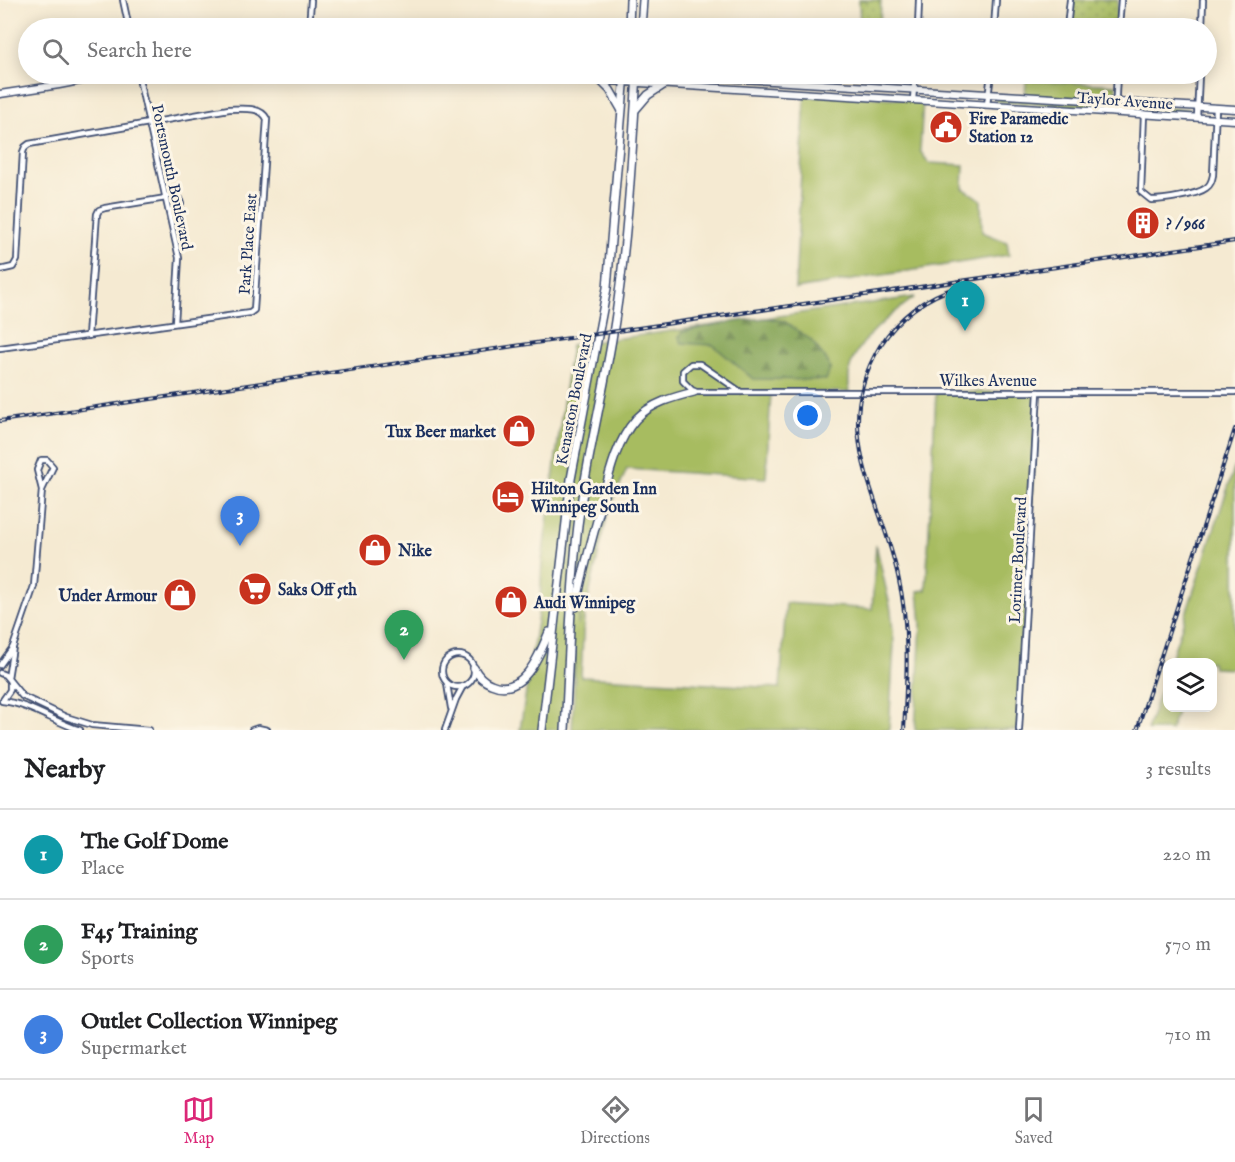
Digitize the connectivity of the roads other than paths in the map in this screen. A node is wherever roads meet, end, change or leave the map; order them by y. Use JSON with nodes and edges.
{"nodes":[{"id":1,"x":123,"y":0,"type":"edge"},
{"id":2,"x":311,"y":0,"type":"edge"},
{"id":3,"x":630,"y":0,"type":"edge"},
{"id":4,"x":643,"y":0,"type":"edge"},
{"id":5,"x":919,"y":0,"type":"edge"},
{"id":6,"x":996,"y":0,"type":"edge"},
{"id":7,"x":1070,"y":0,"type":"edge"},
{"id":8,"x":1121,"y":0,"type":"edge"},
{"id":9,"x":1203,"y":0,"type":"edge"},
{"id":10,"x":127,"y":18,"type":"edge"},
{"id":11,"x":310,"y":18,"type":"edge"},
{"id":12,"x":629,"y":18,"type":"edge"},
{"id":13,"x":642,"y":18,"type":"edge"},
{"id":14,"x":918,"y":18,"type":"edge"},
{"id":15,"x":995,"y":18,"type":"edge"},
{"id":16,"x":1068,"y":18,"type":"edge"},
{"id":17,"x":1120,"y":18,"type":"edge"},
{"id":18,"x":1202,"y":18,"type":"edge"},
{"id":19,"x":64,"y":84,"type":"edge"},
{"id":20,"x":140,"y":84,"type":"edge"},
{"id":21,"x":604,"y":84,"type":"edge"},
{"id":22,"x":624,"y":84,"type":"edge"},
{"id":23,"x":637,"y":84,"type":"edge"},
{"id":24,"x":665,"y":84,"type":"joint"},
{"id":25,"x":829,"y":84,"type":"edge"},
{"id":26,"x":914,"y":84,"type":"edge"},
{"id":27,"x":990,"y":84,"type":"edge"},
{"id":28,"x":1116,"y":84,"type":"edge"},
{"id":29,"x":1198,"y":84,"type":"edge"},
{"id":30,"x":914,"y":89,"type":"junction"},
{"id":31,"x":0,"y":94,"type":"edge"},
{"id":32,"x":990,"y":94,"type":"junction"},
{"id":33,"x":913,"y":100,"type":"junction"},
{"id":34,"x":1115,"y":102,"type":"junction"},
{"id":35,"x":987,"y":105,"type":"junction"},
{"id":36,"x":1197,"y":106,"type":"junction"},
{"id":37,"x":1216,"y":108,"type":"junction"},
{"id":38,"x":621,"y":109,"type":"junction"},
{"id":39,"x":1235,"y":109,"type":"edge"},
{"id":40,"x":635,"y":112,"type":"junction"},
{"id":41,"x":1115,"y":113,"type":"junction"},
{"id":42,"x":1144,"y":114,"type":"junction"},
{"id":43,"x":1197,"y":118,"type":"junction"},
{"id":44,"x":1215,"y":119,"type":"junction"},
{"id":45,"x":1235,"y":120,"type":"edge"},
{"id":46,"x":149,"y":123,"type":"junction"},
{"id":47,"x":166,"y":197,"type":"junction"},
{"id":48,"x":169,"y":211,"type":"junction"},
{"id":49,"x":0,"y":270,"type":"edge"},
{"id":50,"x":175,"y":323,"type":"junction"},
{"id":51,"x":88,"y":336,"type":"junction"},
{"id":52,"x":0,"y":348,"type":"edge"},
{"id":53,"x":694,"y":392,"type":"junction"},
{"id":54,"x":741,"y":392,"type":"junction"},
{"id":55,"x":1038,"y":392,"type":"junction"},
{"id":56,"x":1235,"y":392,"type":"edge"},
{"id":57,"x":42,"y":490,"type":"junction"},
{"id":58,"x":553,"y":625,"type":"junction"},
{"id":59,"x":570,"y":636,"type":"junction"},
{"id":60,"x":13,"y":647,"type":"junction"},
{"id":61,"x":0,"y":665,"type":"edge"},
{"id":62,"x":474,"y":668,"type":"junction"},
{"id":63,"x":0,"y":673,"type":"edge"},
{"id":64,"x":9,"y":680,"type":"junction"},
{"id":65,"x":447,"y":684,"type":"junction"},
{"id":66,"x":463,"y":686,"type":"junction"},
{"id":67,"x":1,"y":701,"type":"edge"},
{"id":68,"x":451,"y":711,"type":"junction"},
{"id":69,"x":80,"y":730,"type":"edge"},
{"id":70,"x":149,"y":730,"type":"edge"},
{"id":71,"x":252,"y":730,"type":"edge"},
{"id":72,"x":267,"y":730,"type":"edge"},
{"id":73,"x":445,"y":730,"type":"edge"},
{"id":74,"x":542,"y":730,"type":"edge"},
{"id":75,"x":564,"y":730,"type":"edge"},
{"id":76,"x":1019,"y":730,"type":"edge"}],
"edges":[{"from":1,"to":10,"type":"street"},
{"from":2,"to":11,"type":"street"},
{"from":3,"to":12,"type":"main road"},
{"from":4,"to":13,"type":"main road"},
{"from":5,"to":14,"type":"street"},
{"from":6,"to":15,"type":"street"},
{"from":7,"to":16,"type":"street"},
{"from":8,"to":17,"type":"street"},
{"from":9,"to":18,"type":"street"},
{"from":19,"to":31,"type":"main road"},
{"from":20,"to":46,"type":"street","name":"Portsmouth Boulevard"},
{"from":21,"to":38,"type":"main road"},
{"from":22,"to":38,"type":"main road","name":"Kenaston Boulevard"},
{"from":23,"to":40,"type":"main road","name":"Kenaston Boulevard"},
{"from":24,"to":33,"type":"main road","name":"Taylor Avenue"},
{"from":24,"to":40,"type":"main road"},
{"from":25,"to":30,"type":"main road","name":"Taylor Avenue"},
{"from":26,"to":30,"type":"street"},
{"from":27,"to":32,"type":"street"},
{"from":28,"to":34,"type":"street"},
{"from":29,"to":36,"type":"street"},
{"from":30,"to":32,"type":"main road","name":"Taylor Avenue"},
{"from":30,"to":33,"type":"street"},
{"from":32,"to":34,"type":"main road","name":"Taylor Avenue"},
{"from":32,"to":35,"type":"street"},
{"from":33,"to":35,"type":"main road","name":"Taylor Avenue"},
{"from":34,"to":36,"type":"main road","name":"Taylor Avenue"},
{"from":34,"to":41,"type":"street"},
{"from":35,"to":41,"type":"main road","name":"Taylor Avenue"},
{"from":36,"to":37,"type":"main road","name":"Taylor Avenue"},
{"from":36,"to":43,"type":"street"},
{"from":37,"to":39,"type":"main road","name":"Taylor Avenue"},
{"from":37,"to":44,"type":"street"},
{"from":38,"to":58,"type":"main road","name":"Kenaston Boulevard"},
{"from":40,"to":59,"type":"main road","name":"Kenaston Boulevard"},
{"from":41,"to":42,"type":"main road","name":"Taylor Avenue"},
{"from":42,"to":43,"type":"main road","name":"Taylor Avenue"},
{"from":42,"to":44,"type":"street"},
{"from":43,"to":44,"type":"main road","name":"Taylor Avenue"},
{"from":44,"to":45,"type":"main road","name":"Taylor Avenue"},
{"from":46,"to":47,"type":"street","name":"Portsmouth Boulevard"},
{"from":46,"to":49,"type":"street"},
{"from":46,"to":50,"type":"street","name":"Park Place East"},
{"from":47,"to":48,"type":"street","name":"Portsmouth Boulevard"},
{"from":47,"to":48,"type":"street"},
{"from":47,"to":51,"type":"street"},
{"from":48,"to":50,"type":"street","name":"Portsmouth Boulevard"},
{"from":50,"to":51,"type":"street","name":"Park Place East"},
{"from":51,"to":52,"type":"street","name":"Park Place East"},
{"from":53,"to":54,"type":"street","name":"Wilkes Avenue"},
{"from":53,"to":54,"type":"street"},
{"from":53,"to":59,"type":"main road"},
{"from":54,"to":55,"type":"street","name":"Wilkes Avenue"},
{"from":55,"to":56,"type":"street","name":"Wilkes Avenue"},
{"from":55,"to":76,"type":"street","name":"Lorimer Boulevard"},
{"from":57,"to":57,"type":"street"},
{"from":57,"to":60,"type":"street"},
{"from":58,"to":62,"type":"main road"},
{"from":58,"to":74,"type":"main road","name":"Kenaston Boulevard"},
{"from":59,"to":75,"type":"main road","name":"Kenaston Boulevard"},
{"from":60,"to":61,"type":"street"},
{"from":60,"to":64,"type":"street"},
{"from":62,"to":65,"type":"street"},
{"from":62,"to":66,"type":"street"},
{"from":63,"to":64,"type":"street"},
{"from":64,"to":67,"type":"street"},
{"from":64,"to":70,"type":"street"},
{"from":65,"to":66,"type":"street"},
{"from":65,"to":68,"type":"street"},
{"from":66,"to":68,"type":"street"},
{"from":67,"to":69,"type":"street"},
{"from":68,"to":73,"type":"street"},
{"from":71,"to":72,"type":"street"}]}
